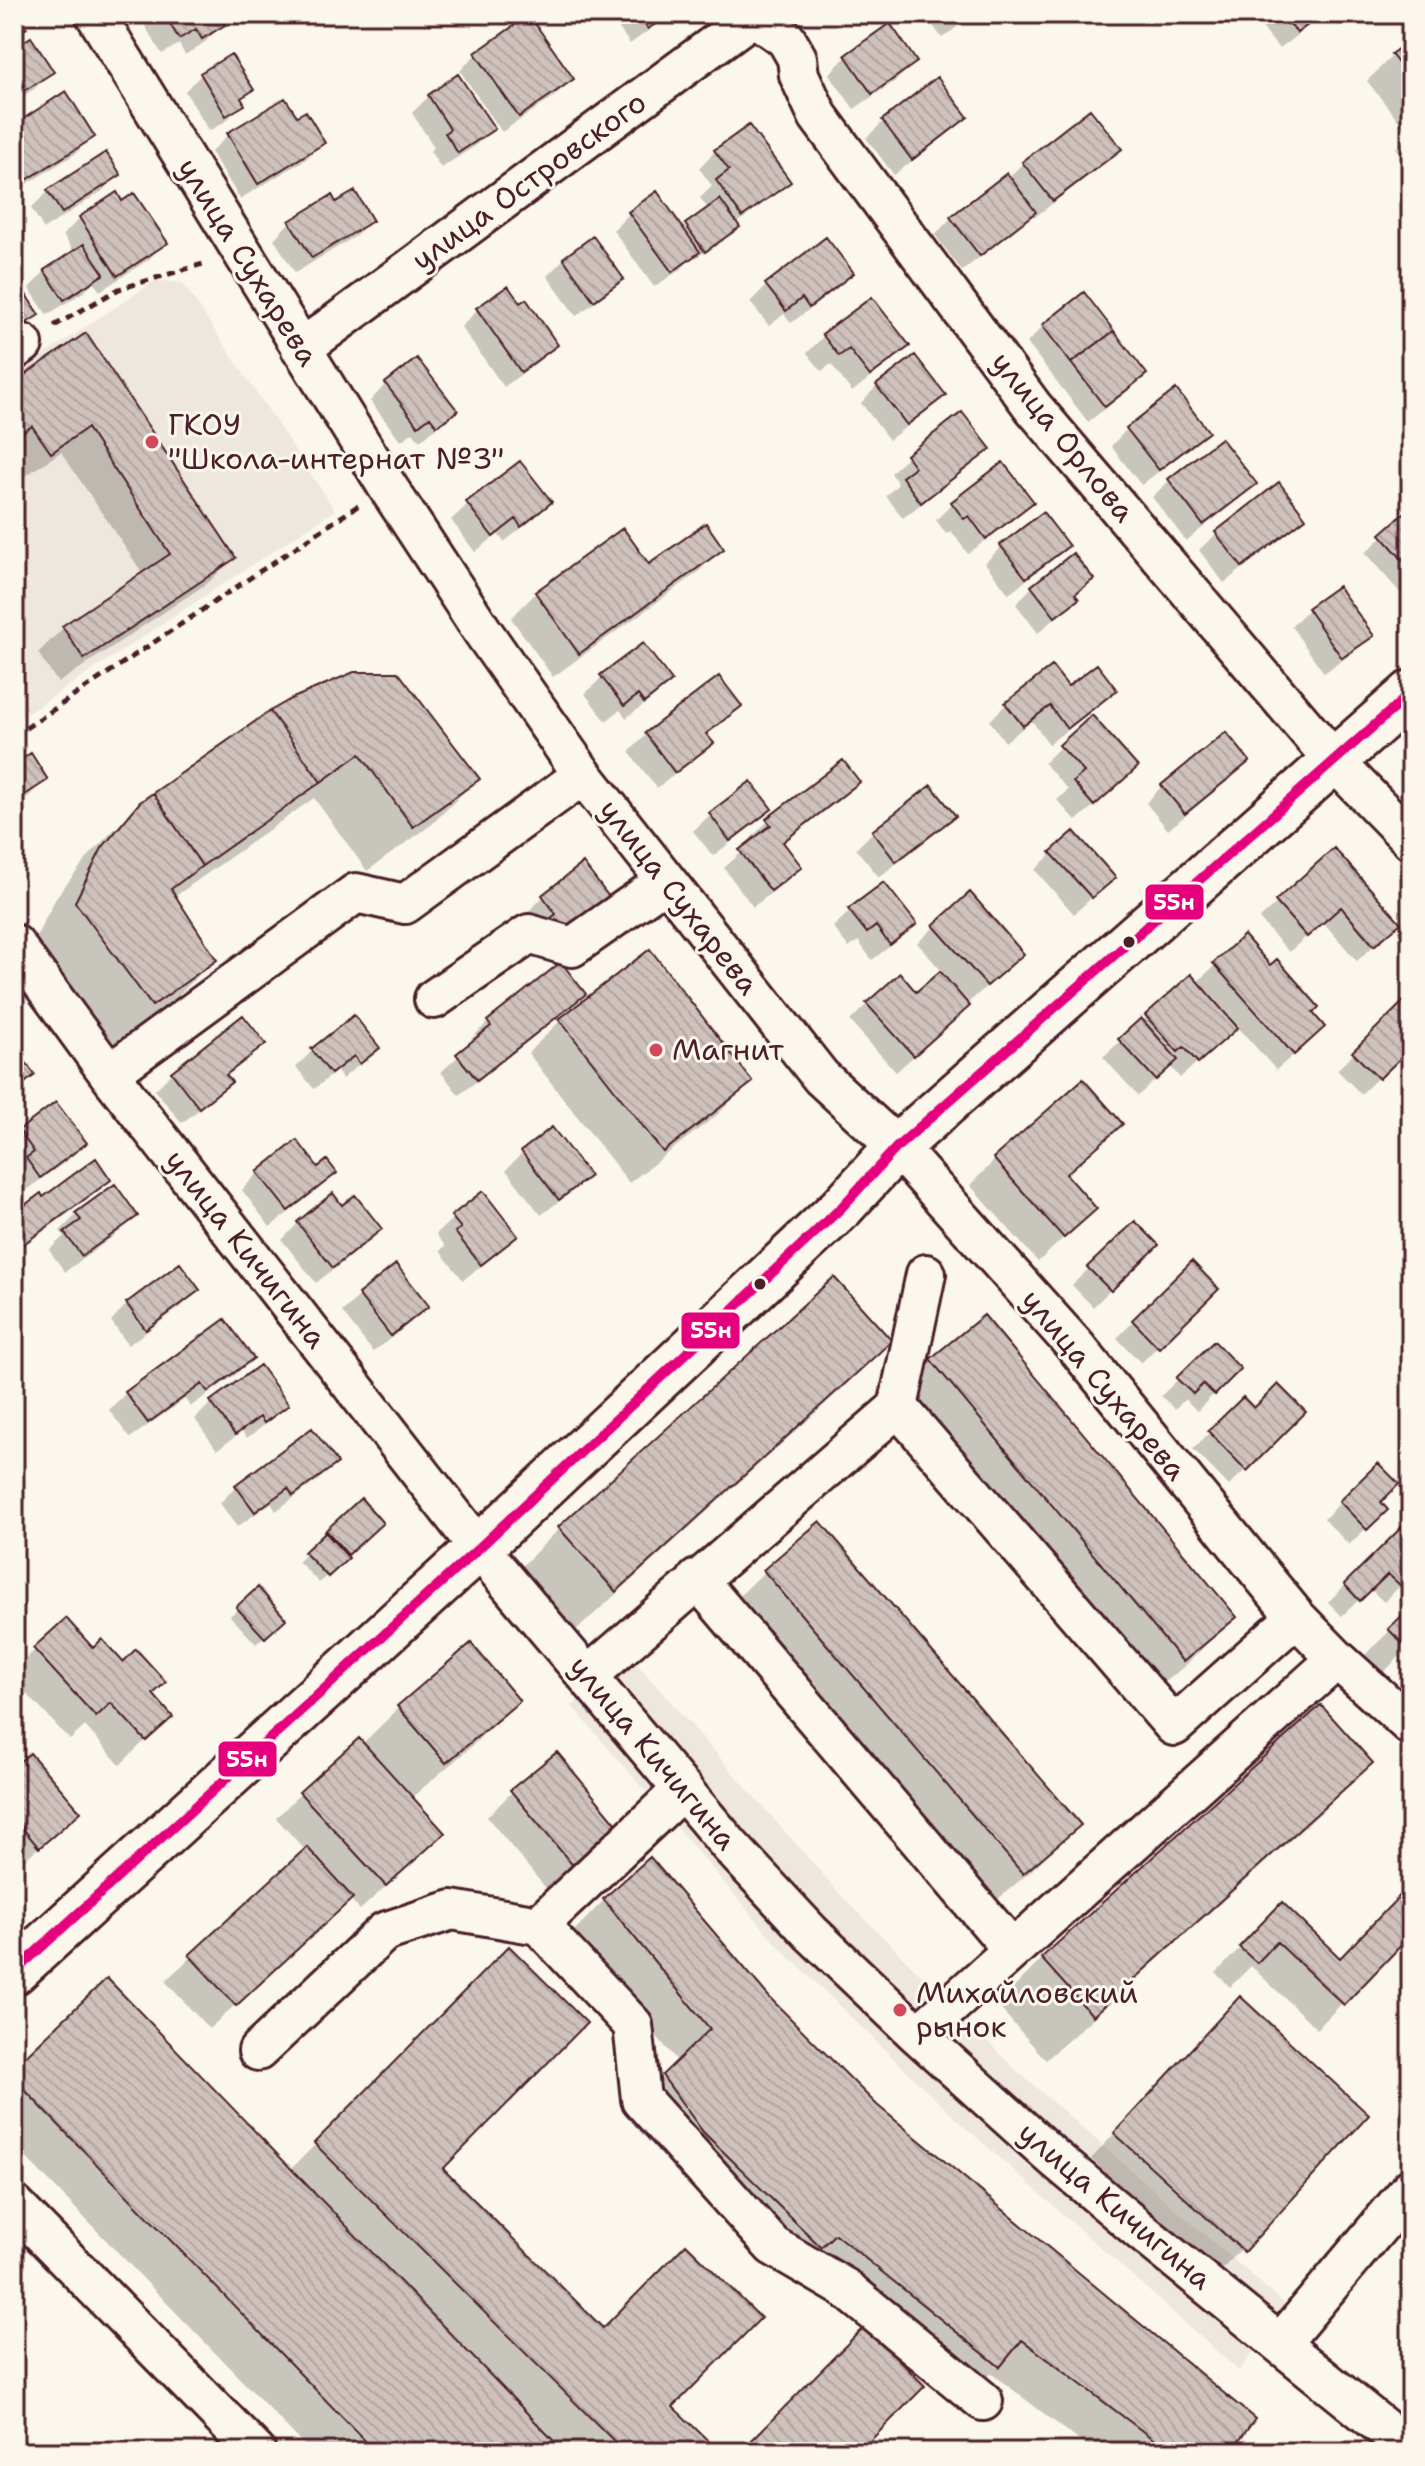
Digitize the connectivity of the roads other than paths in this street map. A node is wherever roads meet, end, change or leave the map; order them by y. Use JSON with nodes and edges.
{"nodes":[{"id":1,"x":95,"y":14,"type":"edge"},
{"id":2,"x":753,"y":15,"type":"edge"},
{"id":3,"x":301,"y":349,"type":"junction"},
{"id":4,"x":1411,"y":693,"type":"edge"},
{"id":5,"x":1334,"y":761,"type":"junction"},
{"id":6,"x":583,"y":775,"type":"junction"},
{"id":7,"x":1411,"y":840,"type":"edge"},
{"id":8,"x":666,"y":881,"type":"junction"},
{"id":9,"x":14,"y":944,"type":"edge"},
{"id":10,"x":434,"y":999,"type":"dead end"},
{"id":11,"x":109,"y":1074,"type":"junction"},
{"id":12,"x":897,"y":1147,"type":"junction"},
{"id":13,"x":926,"y":1274,"type":"dead end"},
{"id":14,"x":898,"y":1407,"type":"junction"},
{"id":15,"x":479,"y":1548,"type":"junction"},
{"id":16,"x":697,"y":1579,"type":"junction"},
{"id":17,"x":1296,"y":1617,"type":"junction"},
{"id":18,"x":1337,"y":1659,"type":"junction"},
{"id":19,"x":588,"y":1676,"type":"junction"},
{"id":20,"x":1411,"y":1726,"type":"edge"},
{"id":21,"x":683,"y":1789,"type":"junction"},
{"id":22,"x":539,"y":1925,"type":"junction"},
{"id":23,"x":1012,"y":1949,"type":"junction"},
{"id":24,"x":15,"y":1968,"type":"edge"},
{"id":25,"x":918,"y":2035,"type":"junction"},
{"id":26,"x":258,"y":2051,"type":"dead end"},
{"id":27,"x":1411,"y":2188,"type":"edge"},
{"id":28,"x":14,"y":2205,"type":"edge"},
{"id":29,"x":1280,"y":2344,"type":"junction"},
{"id":30,"x":983,"y":2401,"type":"dead end"},
{"id":31,"x":1411,"y":2450,"type":"edge"},
{"id":32,"x":256,"y":2452,"type":"edge"}],
"edges":[{"from":1,"to":3,"type":"street","name":"улица Сухарева"},
{"from":2,"to":3,"type":"street","name":"улица Островского"},
{"from":2,"to":5,"type":"street","name":"улица Орлова"},
{"from":3,"to":6,"type":"street","name":"улица Сухарева"},
{"from":4,"to":5,"type":"main road"},
{"from":5,"to":7,"type":"street","name":"улица Орлова"},
{"from":5,"to":12,"type":"main road"},
{"from":6,"to":8,"type":"street","name":"улица Сухарева"},
{"from":6,"to":11,"type":"street"},
{"from":8,"to":10,"type":"street"},
{"from":8,"to":12,"type":"street","name":"улица Сухарева"},
{"from":9,"to":11,"type":"street","name":"улица Кичигина"},
{"from":11,"to":15,"type":"street","name":"улица Кичигина"},
{"from":12,"to":15,"type":"main road"},
{"from":12,"to":17,"type":"street","name":"улица Сухарева"},
{"from":13,"to":14,"type":"street"},
{"from":14,"to":16,"type":"street"},
{"from":14,"to":17,"type":"street"},
{"from":15,"to":19,"type":"street","name":"улица Кичигина"},
{"from":15,"to":24,"type":"main road"},
{"from":16,"to":19,"type":"street"},
{"from":16,"to":23,"type":"street"},
{"from":17,"to":18,"type":"street","name":"улица Сухарева"},
{"from":18,"to":20,"type":"street","name":"улица Сухарева"},
{"from":18,"to":23,"type":"street"},
{"from":19,"to":21,"type":"street","name":"улица Кичигина"},
{"from":21,"to":22,"type":"street"},
{"from":21,"to":25,"type":"street","name":"улица Кичигина"},
{"from":22,"to":26,"type":"street"},
{"from":22,"to":30,"type":"street"},
{"from":23,"to":25,"type":"street"},
{"from":25,"to":29,"type":"street","name":"улица Кичигина"},
{"from":27,"to":29,"type":"street"},
{"from":28,"to":32,"type":"street"},
{"from":29,"to":31,"type":"street","name":"улица Кичигина"}]}
